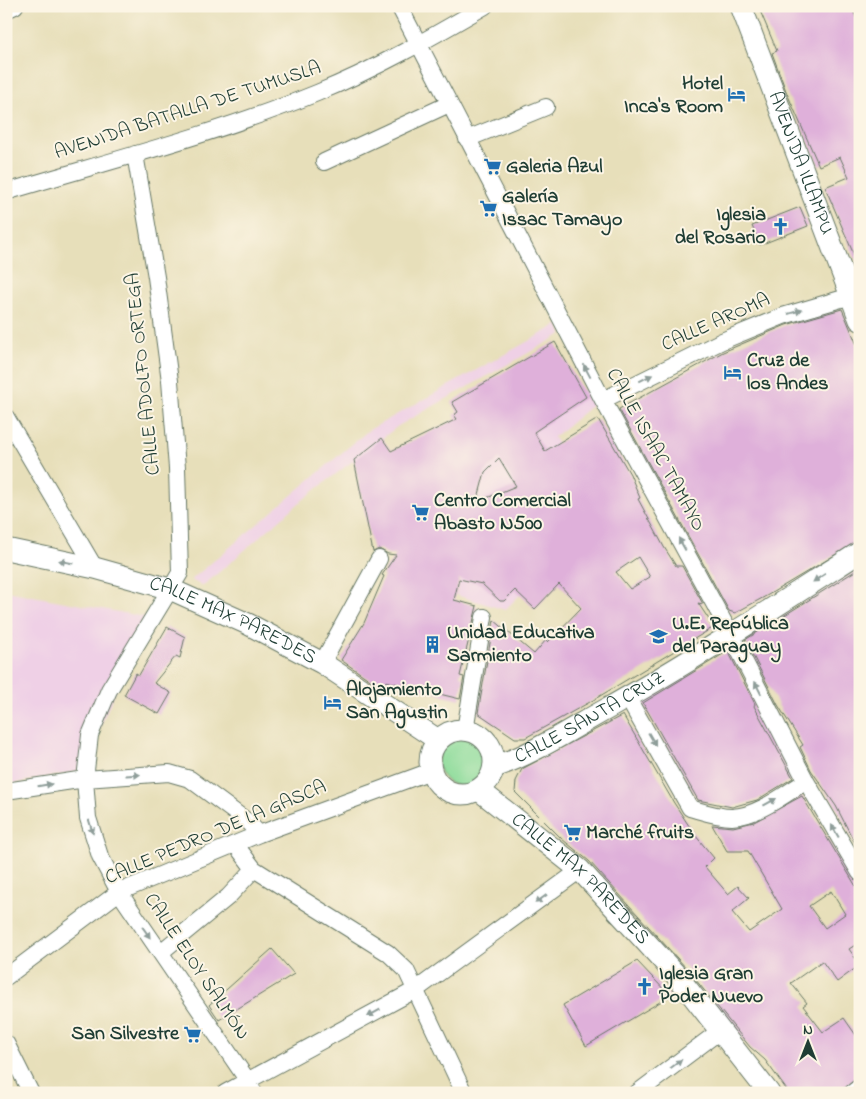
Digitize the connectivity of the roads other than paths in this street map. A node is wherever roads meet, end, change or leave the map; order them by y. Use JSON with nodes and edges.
{"nodes":[{"id":1,"x":15,"y":6,"type":"edge"},
{"id":2,"x":399,"y":6,"type":"edge"},
{"id":3,"x":485,"y":6,"type":"edge"},
{"id":4,"x":741,"y":6,"type":"edge"},
{"id":5,"x":6,"y":10,"type":"edge"},
{"id":6,"x":419,"y":45,"type":"junction"},
{"id":7,"x":449,"y":104,"type":"junction"},
{"id":8,"x":546,"y":107,"type":"dead end"},
{"id":9,"x":467,"y":138,"type":"junction"},
{"id":10,"x":135,"y":154,"type":"junction"},
{"id":11,"x":324,"y":162,"type":"dead end"},
{"id":12,"x":6,"y":192,"type":"edge"},
{"id":13,"x":851,"y":296,"type":"junction"},
{"id":14,"x":860,"y":320,"type":"edge"},
{"id":15,"x":603,"y":400,"type":"junction"},
{"id":16,"x":6,"y":416,"type":"edge"},
{"id":17,"x":6,"y":549,"type":"edge"},
{"id":18,"x":860,"y":552,"type":"edge"},
{"id":19,"x":379,"y":559,"type":"dead end"},
{"id":20,"x":95,"y":568,"type":"junction"},
{"id":21,"x":170,"y":589,"type":"junction"},
{"id":22,"x":484,"y":617,"type":"dead end"},
{"id":23,"x":731,"y":635,"type":"junction"},
{"id":24,"x":322,"y":663,"type":"junction"},
{"id":25,"x":628,"y":697,"type":"junction"},
{"id":26,"x":465,"y":730,"type":"junction"},
{"id":27,"x":438,"y":740,"type":"junction"},
{"id":28,"x":494,"y":767,"type":"junction"},
{"id":29,"x":431,"y":771,"type":"junction"},
{"id":30,"x":84,"y":779,"type":"junction"},
{"id":31,"x":806,"y":781,"type":"junction"},
{"id":32,"x":479,"y":790,"type":"junction"},
{"id":33,"x":6,"y":791,"type":"edge"},
{"id":34,"x":259,"y":834,"type":"junction"},
{"id":35,"x":235,"y":844,"type":"junction"},
{"id":36,"x":254,"y":869,"type":"junction"},
{"id":37,"x":580,"y":870,"type":"junction"},
{"id":38,"x":860,"y":873,"type":"edge"},
{"id":39,"x":118,"y":892,"type":"junction"},
{"id":40,"x":161,"y":952,"type":"junction"},
{"id":41,"x":6,"y":977,"type":"edge"},
{"id":42,"x":417,"y":989,"type":"junction"},
{"id":43,"x":721,"y":1030,"type":"junction"},
{"id":44,"x":6,"y":1042,"type":"edge"},
{"id":45,"x":251,"y":1087,"type":"edge"},
{"id":46,"x":860,"y":1087,"type":"edge"},
{"id":47,"x":31,"y":1093,"type":"edge"},
{"id":48,"x":225,"y":1093,"type":"edge"},
{"id":49,"x":464,"y":1093,"type":"edge"},
{"id":50,"x":636,"y":1093,"type":"edge"},
{"id":51,"x":769,"y":1093,"type":"edge"},
{"id":52,"x":852,"y":1093,"type":"edge"}],
"edges":[{"from":1,"to":5,"type":"street"},
{"from":2,"to":6,"type":"street","name":"CALLE ISAAC TAMAYO"},
{"from":3,"to":6,"type":"street","name":"AVENIDA BATALLA DE TUMUSLA"},
{"from":4,"to":13,"type":"main road","name":"AVENIDA ILLAMPU"},
{"from":6,"to":7,"type":"street","name":"CALLE ISAAC TAMAYO"},
{"from":6,"to":10,"type":"street","name":"AVENIDA BATALLA DE TUMUSLA"},
{"from":7,"to":9,"type":"street","name":"CALLE ISAAC TAMAYO"},
{"from":7,"to":11,"type":"street"},
{"from":8,"to":9,"type":"street"},
{"from":15,"to":9,"type":"street","name":"CALLE ISAAC TAMAYO","one_way":true},
{"from":10,"to":12,"type":"street","name":"AVENIDA BATALLA DE TUMUSLA"},
{"from":10,"to":21,"type":"street","name":"CALLE ADOLFO ORTEGA"},
{"from":13,"to":14,"type":"main road","name":"AVENIDA ILLAMPU"},
{"from":15,"to":13,"type":"street","name":"CALLE AROMA","one_way":true},
{"from":23,"to":15,"type":"street","name":"CALLE ISAAC TAMAYO","one_way":true},
{"from":16,"to":20,"type":"street"},
{"from":20,"to":17,"type":"main road","name":"CALLE MAX PAREDES","one_way":true},
{"from":18,"to":23,"type":"main road","name":"CALLE SANTA CRUZ","one_way":true},
{"from":19,"to":24,"type":"street"},
{"from":20,"to":21,"type":"main road","name":"CALLE MAX PAREDES"},
{"from":21,"to":24,"type":"main road","name":"CALLE MAX PAREDES"},
{"from":21,"to":30,"type":"street","name":"CALLE ELOY SALMÓN"},
{"from":22,"to":26,"type":"street"},
{"from":23,"to":25,"type":"main road","name":"CALLE SANTA CRUZ"},
{"from":31,"to":23,"type":"street","name":"CALLE ISAAC TAMAYO","one_way":true},
{"from":24,"to":27,"type":"main road","name":"CALLE MAX PAREDES"},
{"from":25,"to":28,"type":"main road","name":"CALLE SANTA CRUZ"},
{"from":25,"to":31,"type":"street","one_way":true},
{"from":26,"to":27,"type":"main road"},
{"from":26,"to":28,"type":"main road"},
{"from":27,"to":29,"type":"main road"},
{"from":28,"to":32,"type":"main road"},
{"from":29,"to":32,"type":"main road"},
{"from":29,"to":34,"type":"street","name":"CALLE PEDRO DE LA GASCA"},
{"from":33,"to":30,"type":"street","one_way":true},
{"from":30,"to":34,"type":"street","one_way":true},
{"from":30,"to":39,"type":"street","name":"CALLE ELOY SALMÓN","one_way":true},
{"from":38,"to":31,"type":"street","name":"CALLE ISAAC TAMAYO","one_way":true},
{"from":32,"to":37,"type":"main road","name":"CALLE MAX PAREDES"},
{"from":34,"to":35,"type":"street","name":"CALLE PEDRO DE LA GASCA"},
{"from":35,"to":36,"type":"street"},
{"from":35,"to":39,"type":"street","name":"CALLE PEDRO DE LA GASCA"},
{"from":36,"to":40,"type":"street"},
{"from":36,"to":42,"type":"street"},
{"from":37,"to":42,"type":"street","one_way":true},
{"from":37,"to":43,"type":"main road","name":"CALLE MAX PAREDES"},
{"from":39,"to":40,"type":"street","name":"CALLE ELOY SALMÓN","one_way":true},
{"from":39,"to":41,"type":"street","name":"CALLE PEDRO DE LA GASCA"},
{"from":40,"to":45,"type":"street","name":"CALLE ELOY SALMÓN"},
{"from":42,"to":45,"type":"street","one_way":true},
{"from":42,"to":49,"type":"street"},
{"from":50,"to":43,"type":"street","one_way":true},
{"from":43,"to":51,"type":"main road","name":"CALLE MAX PAREDES"},
{"from":44,"to":47,"type":"street"},
{"from":45,"to":48,"type":"street"},
{"from":46,"to":52,"type":"street"}]}
